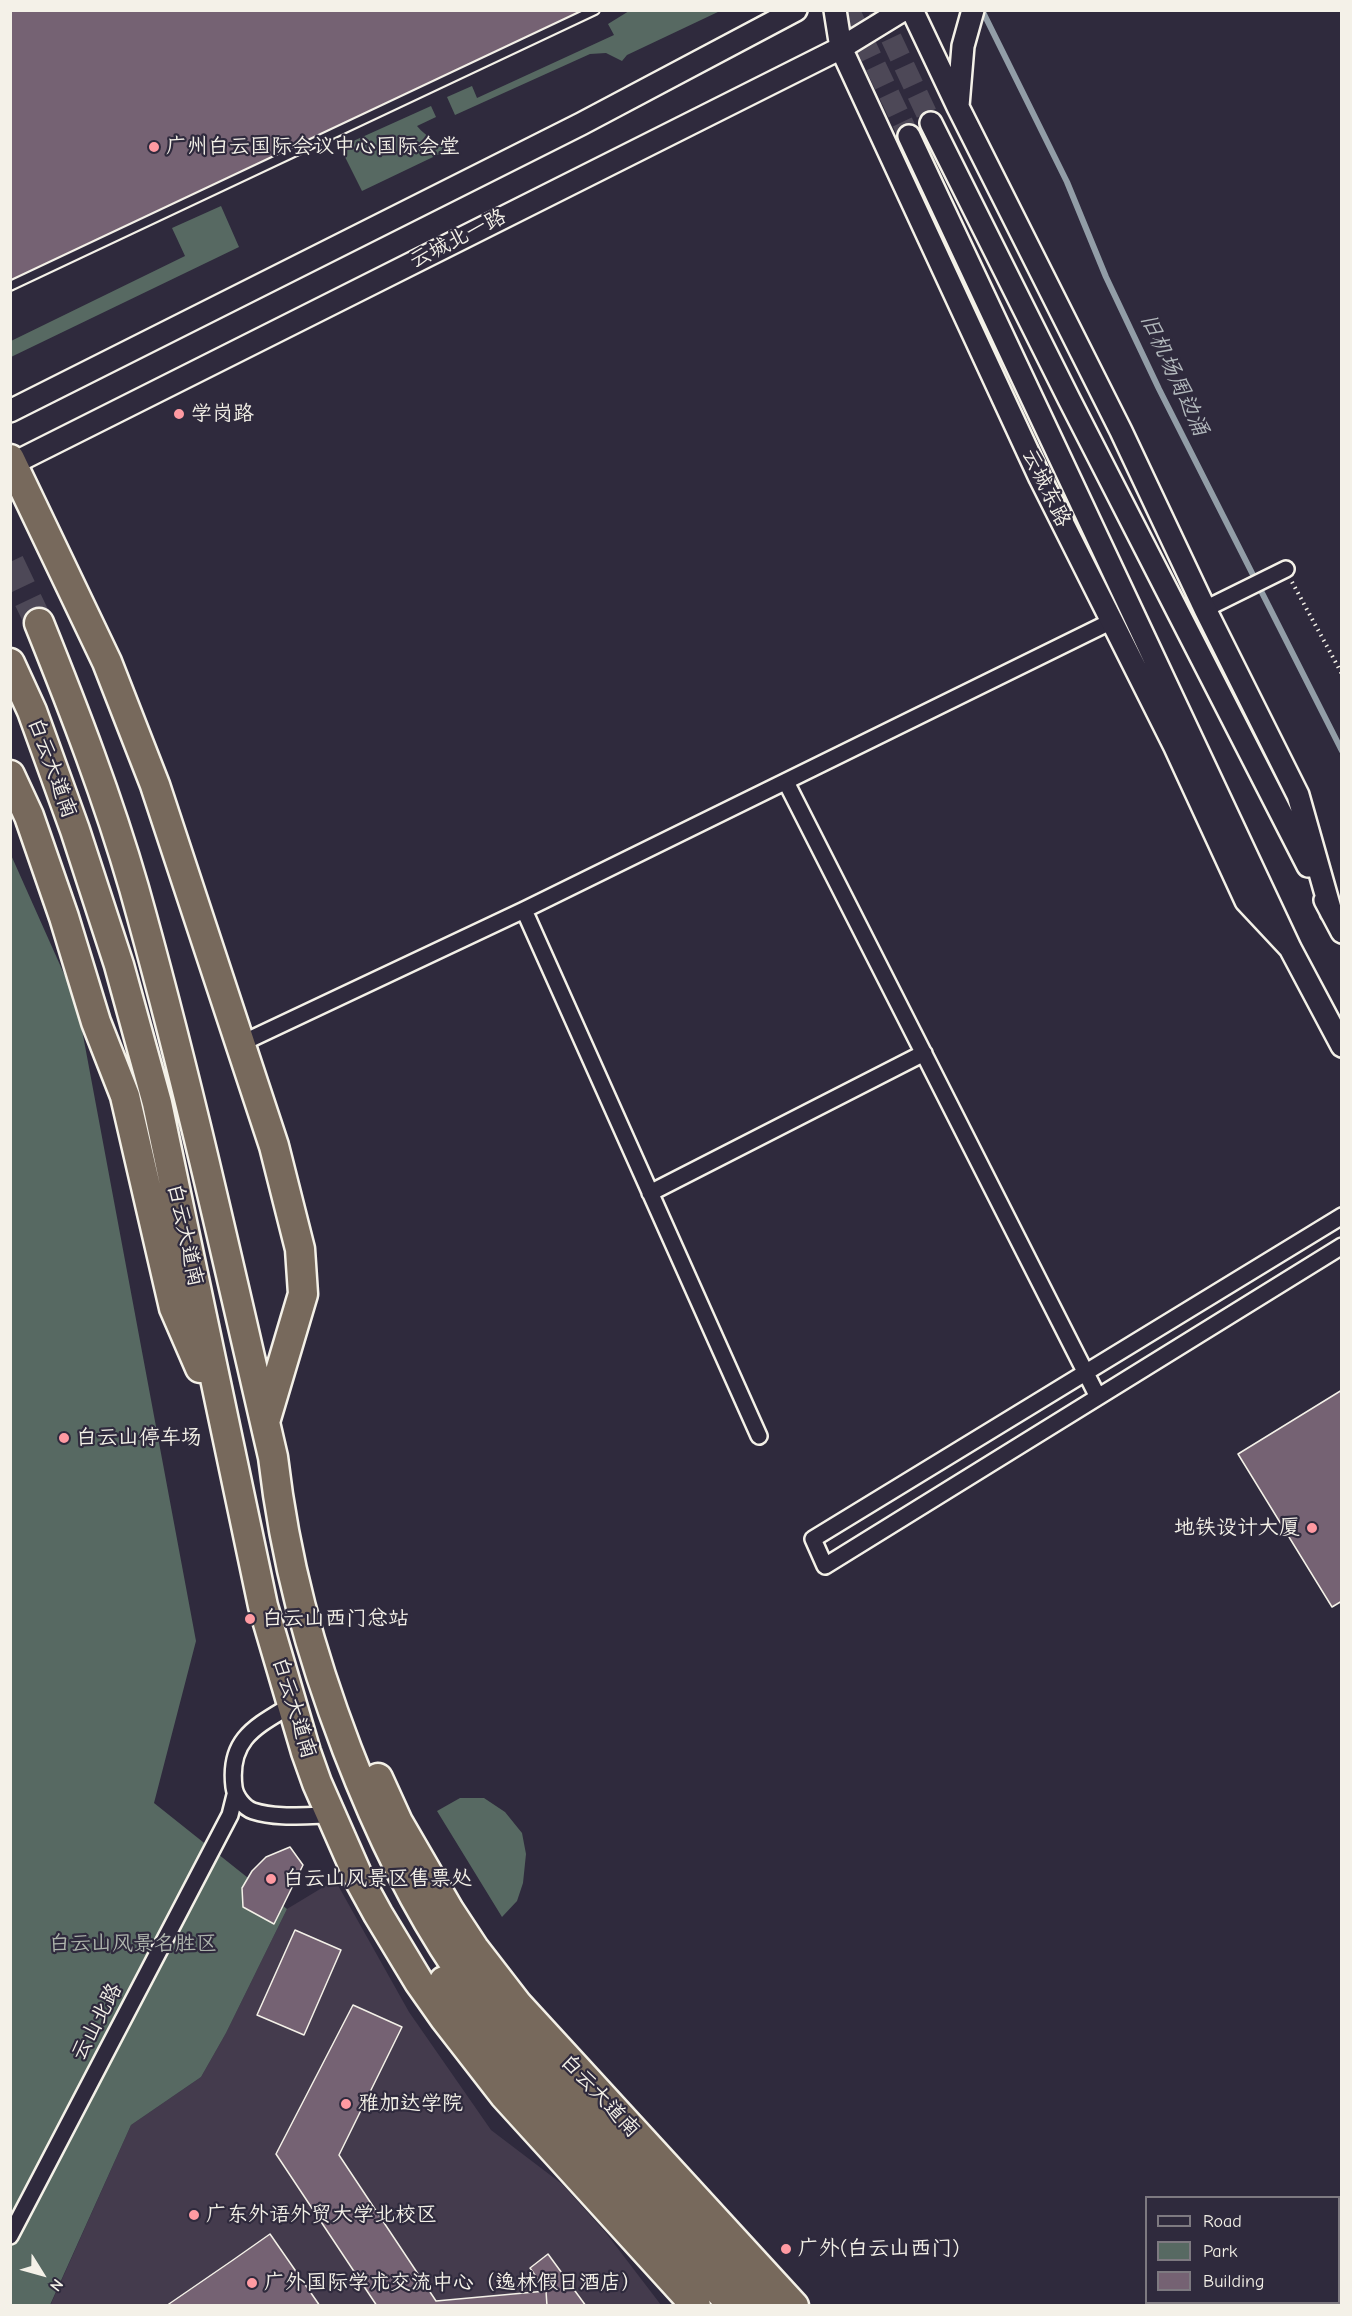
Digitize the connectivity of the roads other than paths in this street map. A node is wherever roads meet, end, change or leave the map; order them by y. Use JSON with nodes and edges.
{"nodes":[{"id":1,"x":595,"y":10,"type":"edge"},
{"id":2,"x":796,"y":10,"type":"edge"},
{"id":3,"x":835,"y":10,"type":"edge"},
{"id":4,"x":903,"y":10,"type":"edge"},
{"id":5,"x":912,"y":10,"type":"edge"},
{"id":6,"x":973,"y":10,"type":"edge"},
{"id":7,"x":840,"y":48,"type":"junction"},
{"id":8,"x":958,"y":107,"type":"junction"},
{"id":9,"x":932,"y":123,"type":"tunnel mouth"},
{"id":10,"x":909,"y":136,"type":"tunnel mouth"},
{"id":11,"x":10,"y":286,"type":"edge"},
{"id":12,"x":10,"y":411,"type":"edge"},
{"id":13,"x":11,"y":463,"type":"edge"},
{"id":14,"x":1286,"y":569,"type":"road end"},
{"id":15,"x":1205,"y":609,"type":"junction"},
{"id":16,"x":1112,"y":621,"type":"junction"},
{"id":17,"x":39,"y":623,"type":"tunnel mouth"},
{"id":18,"x":10,"y":663,"type":"edge"},
{"id":19,"x":10,"y":775,"type":"edge"},
{"id":20,"x":786,"y":782,"type":"junction"},
{"id":21,"x":524,"y":909,"type":"junction"},
{"id":22,"x":1331,"y":912,"type":"junction"},
{"id":23,"x":1341,"y":932,"type":"edge"},
{"id":24,"x":1290,"y":948,"type":"junction"},
{"id":25,"x":240,"y":1044,"type":"junction"},
{"id":26,"x":1341,"y":1046,"type":"edge"},
{"id":27,"x":924,"y":1053,"type":"junction"},
{"id":28,"x":650,"y":1193,"type":"junction"},
{"id":29,"x":1341,"y":1216,"type":"edge"},
{"id":30,"x":1341,"y":1246,"type":"edge"},
{"id":31,"x":1086,"y":1372,"type":"junction"},
{"id":32,"x":1098,"y":1397,"type":"junction"},
{"id":33,"x":223,"y":1421,"type":"junction"},
{"id":34,"x":265,"y":1422,"type":"junction"},
{"id":35,"x":759,"y":1436,"type":"dead end"},
{"id":36,"x":322,"y":1682,"type":"junction"},
{"id":37,"x":293,"y":1704,"type":"junction"},
{"id":38,"x":235,"y":1795,"type":"junction"},
{"id":39,"x":332,"y":1815,"type":"junction"},
{"id":40,"x":667,"y":2218,"type":"junction"},
{"id":41,"x":10,"y":2236,"type":"edge"},
{"id":42,"x":696,"y":2306,"type":"edge"},
{"id":43,"x":733,"y":2306,"type":"edge"},
{"id":44,"x":762,"y":2306,"type":"edge"},
{"id":45,"x":794,"y":2306,"type":"edge"}],
"edges":[{"from":1,"to":11,"type":"lane"},
{"from":2,"to":12,"type":"street"},
{"from":3,"to":7,"type":"street","name":"云城东路"},
{"from":4,"to":7,"type":"street","name":"云城北一路"},
{"from":5,"to":8,"type":"street"},
{"from":6,"to":8,"type":"street"},
{"from":7,"to":13,"type":"street","name":"云城北一路"},
{"from":7,"to":16,"type":"street","name":"云城东路"},
{"from":8,"to":15,"type":"street"},
{"from":9,"to":22,"type":"street"},
{"from":10,"to":24,"type":"street","name":"云城东路"},
{"from":13,"to":25,"type":"highway"},
{"from":14,"to":15,"type":"street"},
{"from":15,"to":22,"type":"street"},
{"from":16,"to":20,"type":"street"},
{"from":16,"to":24,"type":"street","name":"云城东路"},
{"from":17,"to":34,"type":"highway","name":"白云大道南"},
{"from":18,"to":33,"type":"highway","name":"白云大道南"},
{"from":19,"to":33,"type":"highway"},
{"from":20,"to":21,"type":"street"},
{"from":20,"to":27,"type":"street"},
{"from":21,"to":25,"type":"street"},
{"from":21,"to":28,"type":"street"},
{"from":22,"to":23,"type":"street"},
{"from":24,"to":26,"type":"street","name":"云城东路"},
{"from":25,"to":34,"type":"highway"},
{"from":27,"to":28,"type":"street"},
{"from":27,"to":31,"type":"street"},
{"from":28,"to":35,"type":"street"},
{"from":29,"to":31,"type":"street"},
{"from":30,"to":32,"type":"street"},
{"from":31,"to":32,"type":"street"},
{"from":31,"to":32,"type":"street"},
{"from":33,"to":37,"type":"highway","name":"白云大道南"},
{"from":34,"to":36,"type":"highway","name":"白云大道南"},
{"from":36,"to":40,"type":"highway","name":"白云大道南"},
{"from":36,"to":45,"type":"highway","name":"白云大道南"},
{"from":37,"to":38,"type":"street","name":"云山北路"},
{"from":37,"to":39,"type":"highway","name":"白云大道南"},
{"from":38,"to":39,"type":"street"},
{"from":38,"to":41,"type":"street","name":"云山北路"},
{"from":39,"to":40,"type":"highway","name":"白云大道南"},
{"from":39,"to":42,"type":"highway","name":"白云大道南"},
{"from":40,"to":43,"type":"highway","name":"白云大道南"},
{"from":40,"to":44,"type":"highway","name":"白云大道南"}]}
